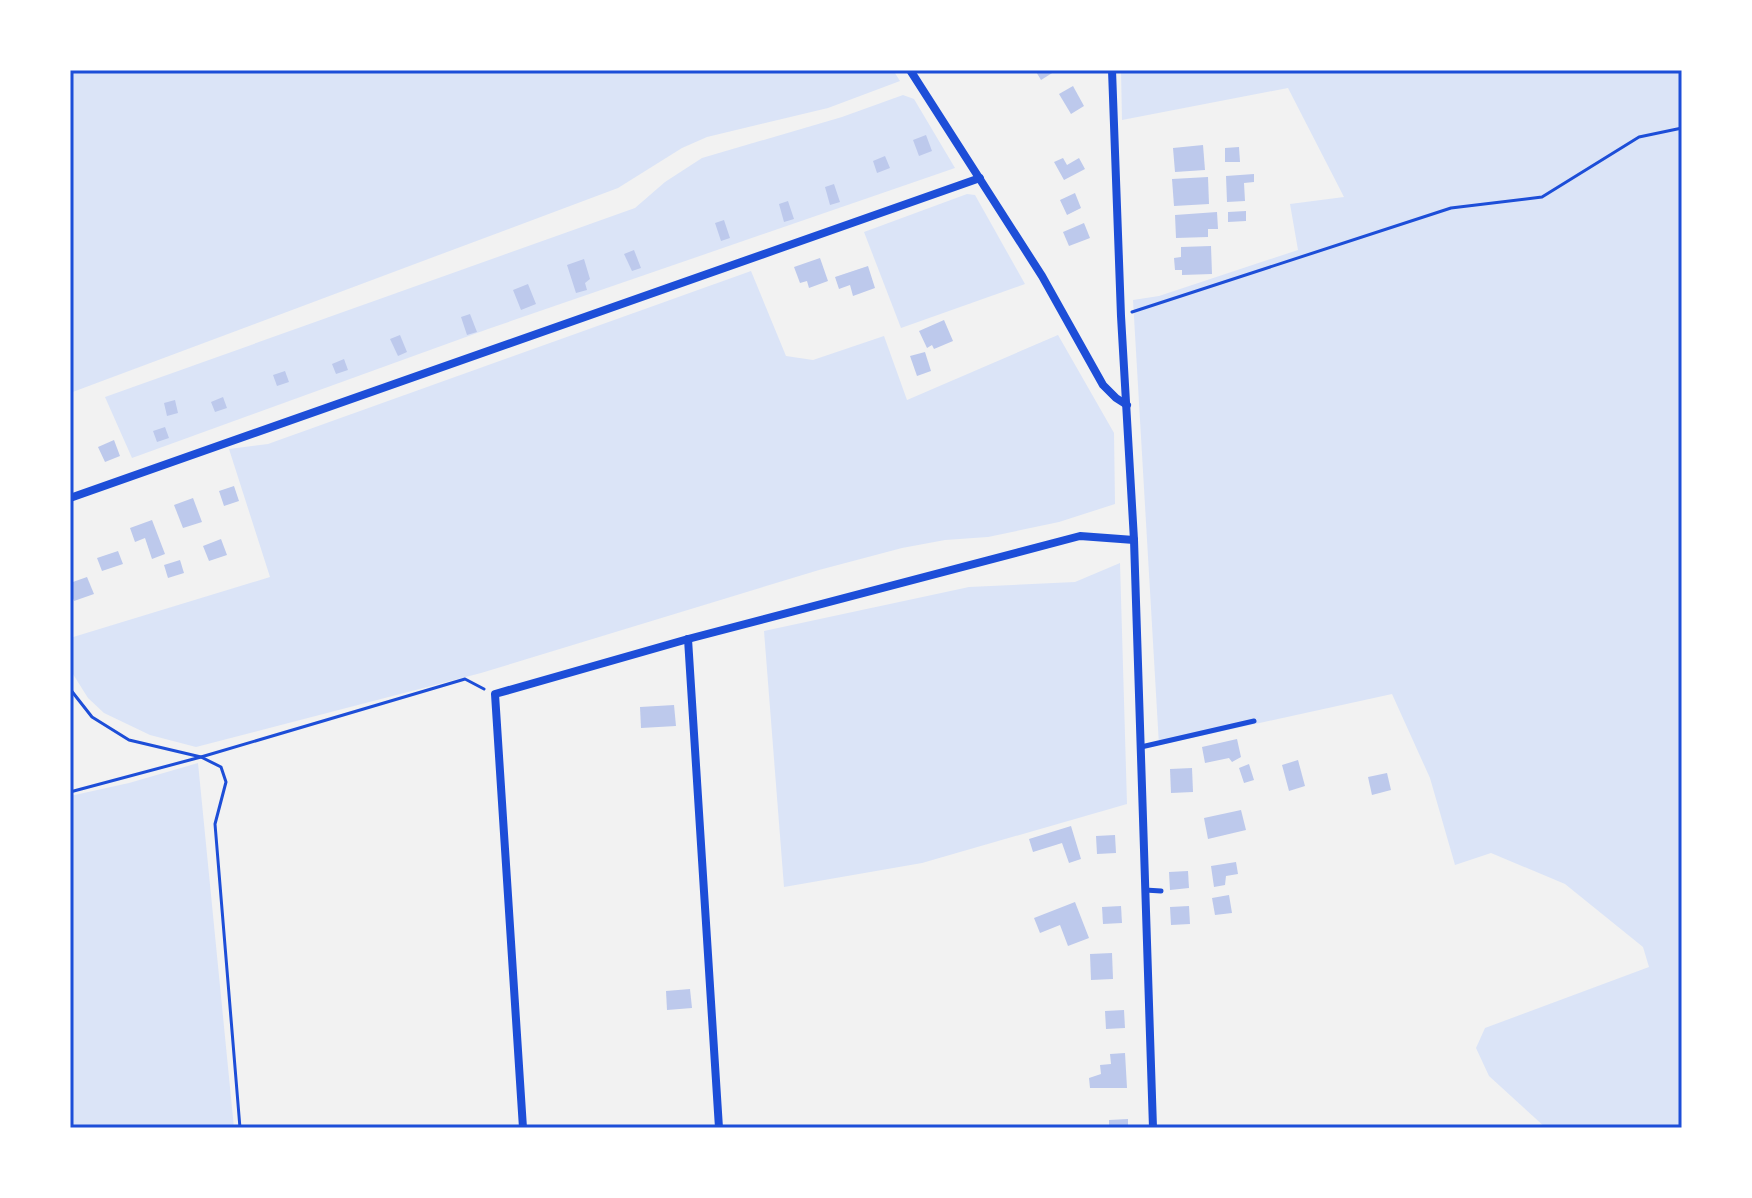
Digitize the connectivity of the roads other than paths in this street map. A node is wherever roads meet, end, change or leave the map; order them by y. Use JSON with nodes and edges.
{"nodes":[{"id":1,"x":910,"y":70,"type":"edge"},
{"id":2,"x":1112,"y":70,"type":"edge"},
{"id":3,"x":980,"y":178,"type":"junction"},
{"id":4,"x":1127,"y":405,"type":"junction"},
{"id":5,"x":70,"y":498,"type":"edge"},
{"id":6,"x":1134,"y":540,"type":"junction"},
{"id":7,"x":688,"y":639,"type":"junction"},
{"id":8,"x":1254,"y":721,"type":"dead end"},
{"id":9,"x":1141,"y":747,"type":"junction"},
{"id":10,"x":1145,"y":890,"type":"junction"},
{"id":11,"x":1161,"y":891,"type":"dead end"},
{"id":12,"x":523,"y":1128,"type":"edge"},
{"id":13,"x":719,"y":1128,"type":"edge"},
{"id":14,"x":1153,"y":1128,"type":"edge"}],
"edges":[{"from":1,"to":3,"type":"street"},
{"from":2,"to":4,"type":"street"},
{"from":3,"to":4,"type":"street"},
{"from":3,"to":5,"type":"street"},
{"from":4,"to":6,"type":"street"},
{"from":6,"to":7,"type":"street"},
{"from":6,"to":9,"type":"street"},
{"from":7,"to":12,"type":"street"},
{"from":7,"to":13,"type":"street"},
{"from":8,"to":9,"type":"lane"},
{"from":9,"to":10,"type":"street"},
{"from":10,"to":11,"type":"lane"},
{"from":10,"to":14,"type":"street"}]}
